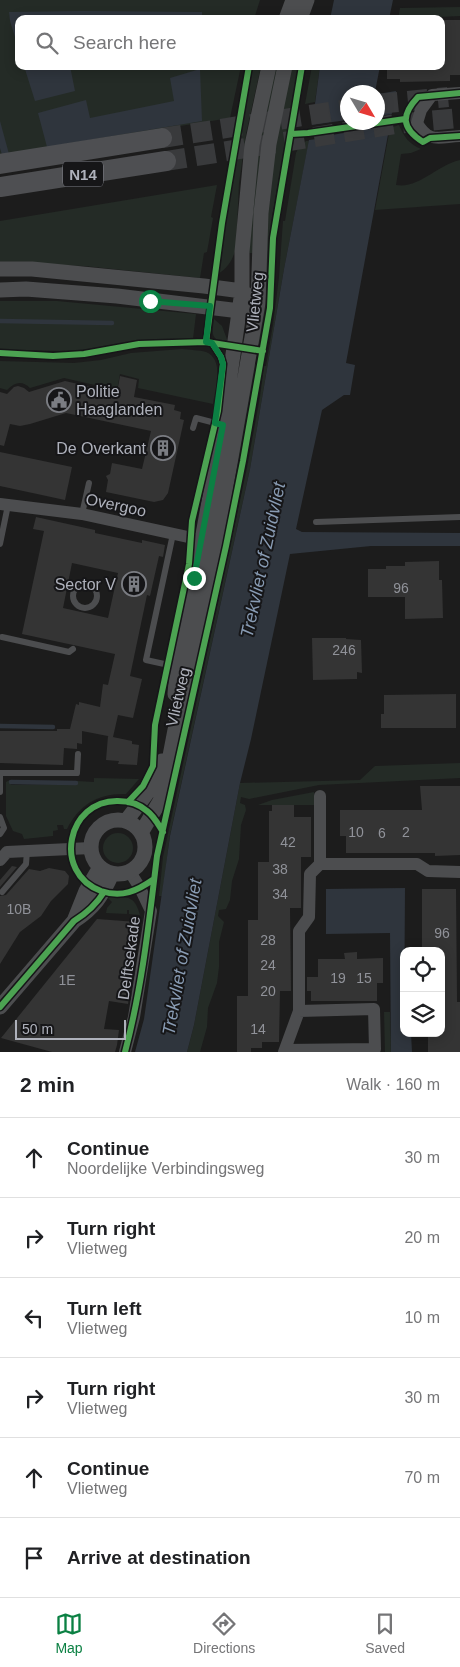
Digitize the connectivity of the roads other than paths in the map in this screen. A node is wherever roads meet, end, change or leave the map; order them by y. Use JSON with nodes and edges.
{"nodes":[{"id":1,"x":293,"y":0,"type":"edge"},
{"id":2,"x":307,"y":0,"type":"edge"},
{"id":3,"x":287,"y":15,"type":"edge"},
{"id":4,"x":301,"y":15,"type":"edge"},
{"id":5,"x":268,"y":70,"type":"edge"},
{"id":6,"x":284,"y":70,"type":"edge"},
{"id":7,"x":460,"y":93,"type":"edge"},
{"id":8,"x":460,"y":136,"type":"edge"},
{"id":9,"x":162,"y":138,"type":"tunnel mouth"},
{"id":10,"x":166,"y":161,"type":"tunnel mouth"},
{"id":11,"x":0,"y":164,"type":"edge"},
{"id":12,"x":0,"y":187,"type":"edge"},
{"id":13,"x":0,"y":270,"type":"edge"},
{"id":14,"x":0,"y":290,"type":"edge"},
{"id":15,"x":242,"y":292,"type":"junction"},
{"id":16,"x":258,"y":303,"type":"junction"},
{"id":17,"x":240,"y":311,"type":"junction"},
{"id":18,"x":230,"y":426,"type":"junction"},
{"id":19,"x":193,"y":428,"type":"dead end"},
{"id":20,"x":89,"y":483,"type":"dead end"},
{"id":21,"x":4,"y":505,"type":"edge"},
{"id":22,"x":82,"y":514,"type":"junction"},
{"id":23,"x":460,"y":517,"type":"edge"},
{"id":24,"x":316,"y":522,"type":"dead end"},
{"id":25,"x":173,"y":534,"type":"junction"},
{"id":26,"x":209,"y":542,"type":"junction"},
{"id":27,"x":0,"y":544,"type":"edge"},
{"id":28,"x":81,"y":609,"type":"joint"},
{"id":29,"x":2,"y":638,"type":"dead end"},
{"id":30,"x":73,"y":648,"type":"dead end"},
{"id":31,"x":183,"y":668,"type":"junction"},
{"id":32,"x":78,"y":754,"type":"dead end"},
{"id":33,"x":0,"y":773,"type":"edge"},
{"id":34,"x":0,"y":792,"type":"edge"},
{"id":35,"x":320,"y":796,"type":"dead end"},
{"id":36,"x":0,"y":817,"type":"edge"},
{"id":37,"x":126,"y":821,"type":"junction"},
{"id":38,"x":141,"y":833,"type":"junction"},
{"id":39,"x":0,"y":834,"type":"edge"},
{"id":40,"x":91,"y":848,"type":"junction"},
{"id":41,"x":27,"y":850,"type":"junction"},
{"id":42,"x":2,"y":852,"type":"edge"},
{"id":43,"x":320,"y":864,"type":"junction"},
{"id":44,"x":106,"y":870,"type":"junction"},
{"id":45,"x":130,"y":872,"type":"junction"},
{"id":46,"x":460,"y":872,"type":"edge"},
{"id":47,"x":2,"y":892,"type":"dead end"},
{"id":48,"x":0,"y":1007,"type":"edge"},
{"id":49,"x":299,"y":1011,"type":"junction"},
{"id":50,"x":284,"y":1051,"type":"edge"},
{"id":51,"x":126,"y":1052,"type":"edge"}],
"edges":[{"from":1,"to":3,"type":"street"},
{"from":2,"to":4,"type":"street"},
{"from":5,"to":15,"type":"street","name":"Vlietweg"},
{"from":6,"to":16,"type":"street","name":"Vlietweg"},
{"from":7,"to":8,"type":"street"},
{"from":9,"to":11,"type":"main road","number":"N14"},
{"from":10,"to":12,"type":"main road","number":"N14"},
{"from":13,"to":15,"type":"street"},
{"from":14,"to":17,"type":"street"},
{"from":15,"to":16,"type":"street"},
{"from":15,"to":17,"type":"street","name":"Vlietweg"},
{"from":16,"to":17,"type":"street"},
{"from":16,"to":18,"type":"street","name":"Vlietweg"},
{"from":17,"to":18,"type":"street","name":"Vlietweg"},
{"from":18,"to":19,"type":"lane"},
{"from":18,"to":26,"type":"street","name":"Vlietweg"},
{"from":20,"to":22,"type":"lane"},
{"from":21,"to":22,"type":"street","name":"Overgoo"},
{"from":21,"to":27,"type":"lane","name":"Overgoo"},
{"from":22,"to":25,"type":"street","name":"Overgoo"},
{"from":23,"to":24,"type":"lane"},
{"from":25,"to":26,"type":"street","name":"Overgoo"},
{"from":25,"to":31,"type":"lane"},
{"from":26,"to":31,"type":"street","name":"Vlietweg"},
{"from":28,"to":28,"type":"lane"},
{"from":29,"to":30,"type":"lane"},
{"from":31,"to":37,"type":"street","name":"Vlietweg"},
{"from":31,"to":38,"type":"street","name":"Vlietweg"},
{"from":32,"to":33,"type":"lane"},
{"from":33,"to":34,"type":"lane"},
{"from":35,"to":43,"type":"street"},
{"from":36,"to":39,"type":"lane"},
{"from":37,"to":38,"type":"street"},
{"from":37,"to":40,"type":"street"},
{"from":38,"to":45,"type":"street"},
{"from":40,"to":41,"type":"street"},
{"from":40,"to":44,"type":"street"},
{"from":41,"to":42,"type":"street"},
{"from":41,"to":47,"type":"lane"},
{"from":43,"to":46,"type":"street"},
{"from":43,"to":49,"type":"street"},
{"from":44,"to":45,"type":"street"},
{"from":44,"to":48,"type":"street"},
{"from":45,"to":51,"type":"street","name":"Delftsekade"},
{"from":49,"to":50,"type":"street"},
{"from":49,"to":50,"type":"street"}]}
